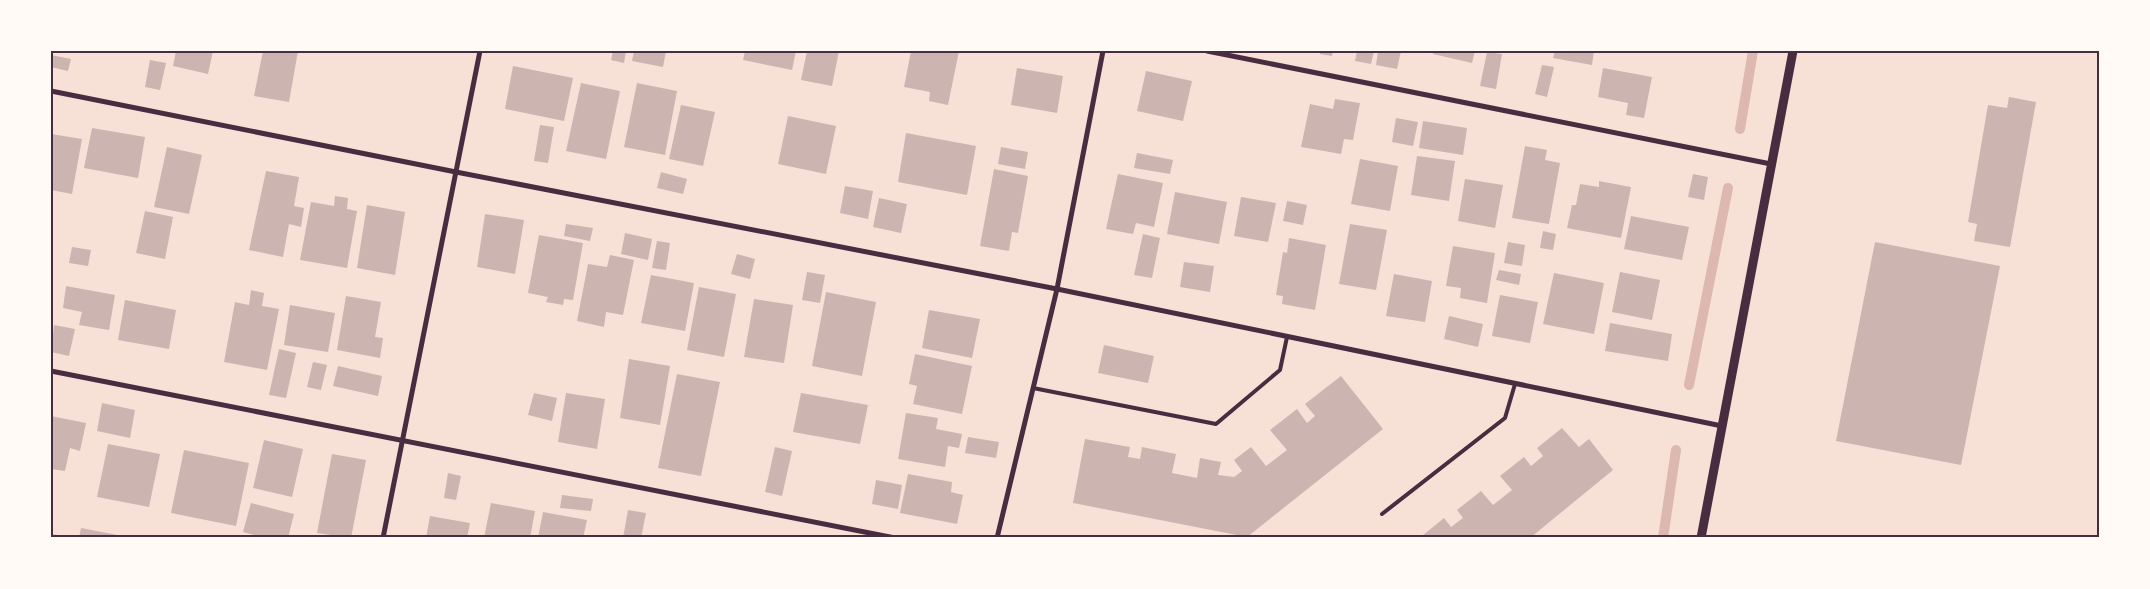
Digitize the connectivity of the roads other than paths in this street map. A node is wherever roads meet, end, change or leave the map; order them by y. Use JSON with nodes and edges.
{"nodes":[{"id":1,"x":480,"y":51,"type":"edge"},
{"id":2,"x":1103,"y":51,"type":"edge"},
{"id":3,"x":1207,"y":51,"type":"edge"},
{"id":4,"x":1793,"y":51,"type":"edge"},
{"id":5,"x":51,"y":91,"type":"edge"},
{"id":6,"x":1772,"y":164,"type":"junction"},
{"id":7,"x":456,"y":172,"type":"junction"},
{"id":8,"x":1057,"y":289,"type":"junction"},
{"id":9,"x":1287,"y":337,"type":"junction"},
{"id":10,"x":51,"y":371,"type":"edge"},
{"id":11,"x":1515,"y":384,"type":"junction"},
{"id":12,"x":1033,"y":388,"type":"junction"},
{"id":13,"x":1723,"y":426,"type":"junction"},
{"id":14,"x":402,"y":440,"type":"junction"},
{"id":15,"x":1382,"y":514,"type":"dead end"},
{"id":16,"x":383,"y":538,"type":"edge"},
{"id":17,"x":895,"y":538,"type":"edge"},
{"id":18,"x":997,"y":538,"type":"edge"},
{"id":19,"x":1701,"y":538,"type":"edge"}],
"edges":[{"from":1,"to":7,"type":"street"},
{"from":2,"to":8,"type":"street"},
{"from":3,"to":6,"type":"street"},
{"from":4,"to":6,"type":"street"},
{"from":5,"to":7,"type":"street"},
{"from":6,"to":13,"type":"street"},
{"from":7,"to":8,"type":"street"},
{"from":7,"to":14,"type":"street"},
{"from":8,"to":9,"type":"street"},
{"from":8,"to":12,"type":"street"},
{"from":9,"to":11,"type":"street"},
{"from":9,"to":12,"type":"lane"},
{"from":10,"to":14,"type":"street"},
{"from":11,"to":13,"type":"street"},
{"from":11,"to":15,"type":"lane"},
{"from":12,"to":18,"type":"street"},
{"from":13,"to":19,"type":"street"},
{"from":14,"to":16,"type":"street"},
{"from":14,"to":17,"type":"street"}]}
